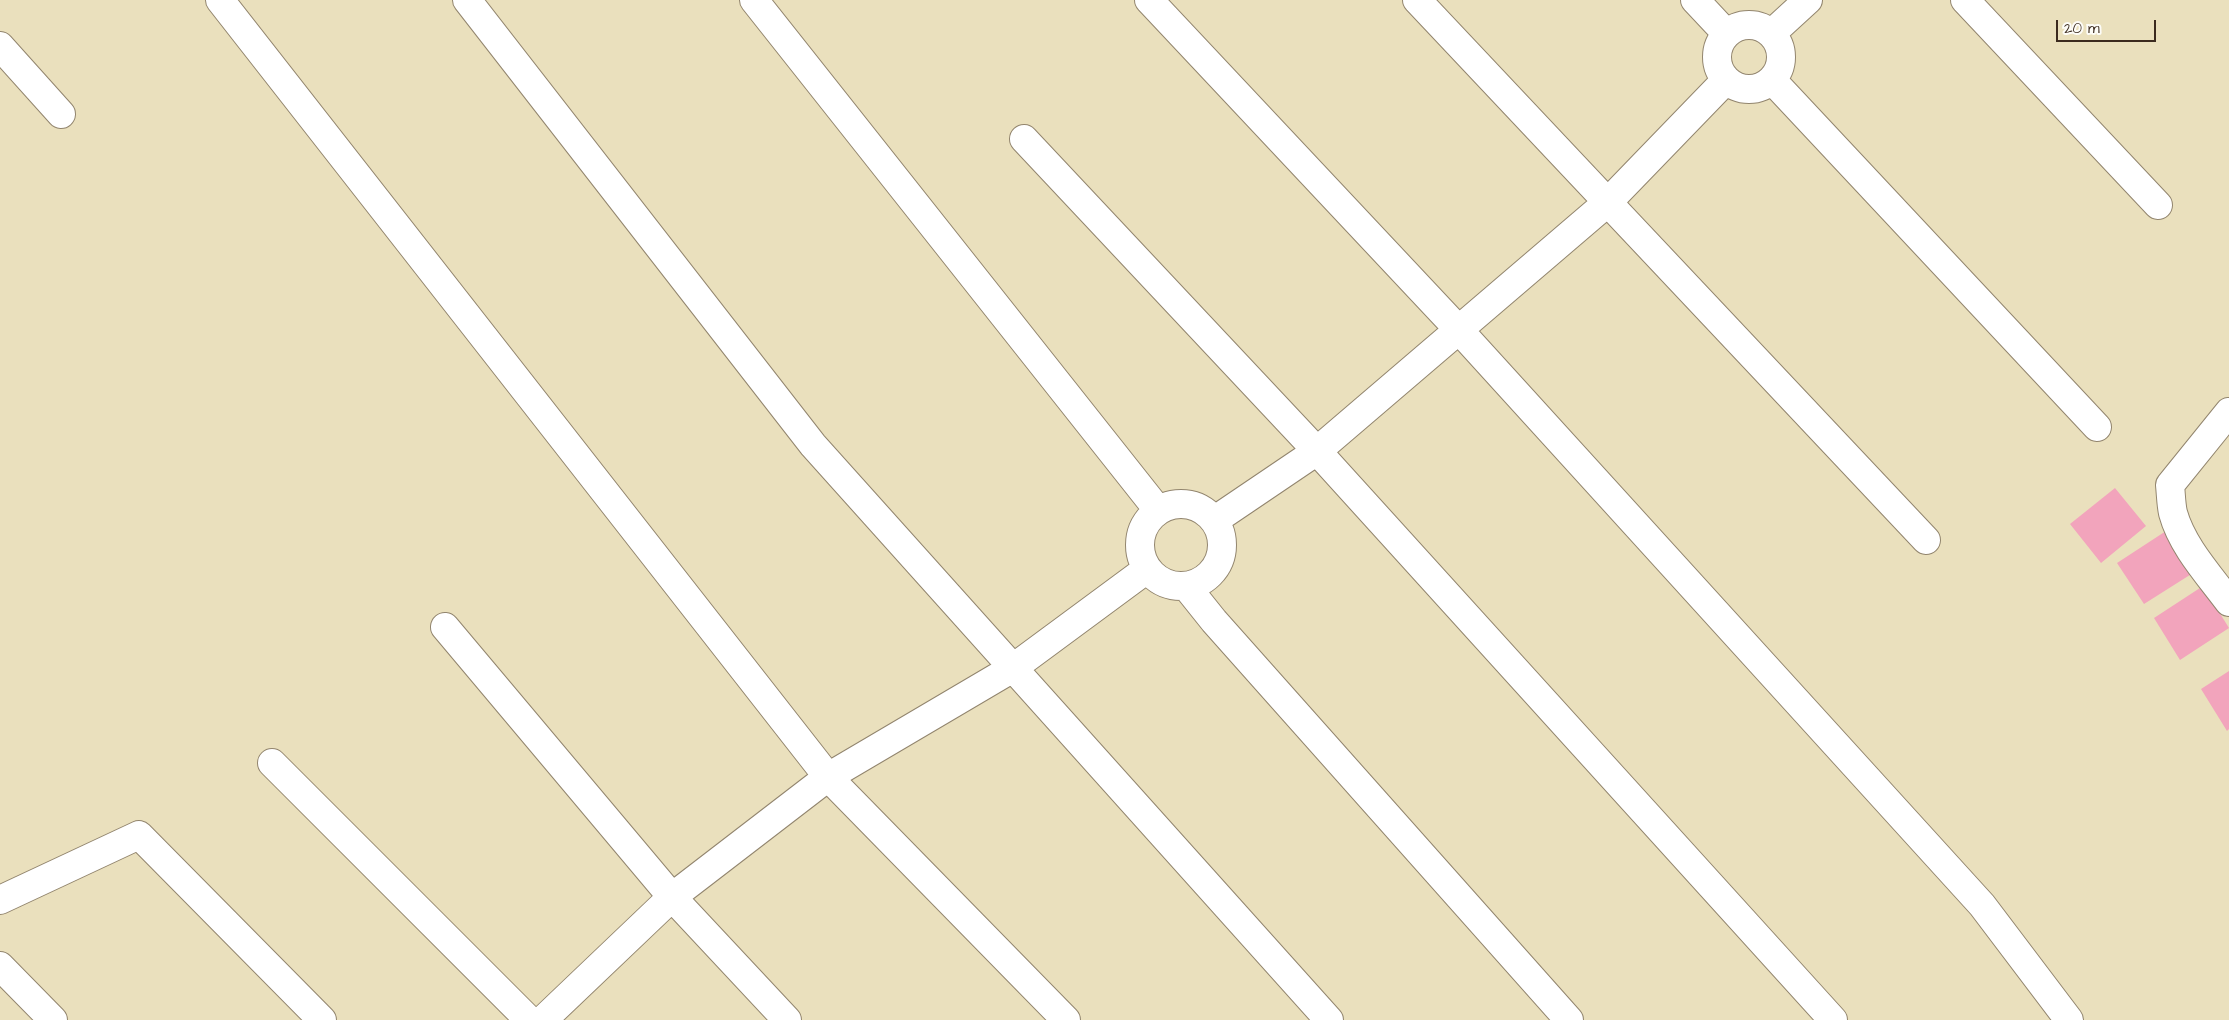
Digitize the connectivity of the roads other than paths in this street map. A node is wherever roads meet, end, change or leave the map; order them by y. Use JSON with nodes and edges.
{"nodes":[{"id":1,"x":220,"y":0,"type":"edge"},
{"id":2,"x":467,"y":0,"type":"edge"},
{"id":3,"x":754,"y":0,"type":"edge"},
{"id":4,"x":1149,"y":0,"type":"edge"},
{"id":5,"x":1417,"y":0,"type":"edge"},
{"id":6,"x":1695,"y":0,"type":"edge"},
{"id":7,"x":1808,"y":0,"type":"edge"},
{"id":8,"x":1965,"y":0,"type":"edge"},
{"id":9,"x":1726,"y":33,"type":"junction"},
{"id":10,"x":1772,"y":33,"type":"junction"},
{"id":11,"x":0,"y":46,"type":"edge"},
{"id":12,"x":1726,"y":80,"type":"junction"},
{"id":13,"x":1772,"y":80,"type":"junction"},
{"id":14,"x":61,"y":114,"type":"dead end"},
{"id":15,"x":1024,"y":139,"type":"dead end"},
{"id":16,"x":1608,"y":202,"type":"junction"},
{"id":17,"x":2158,"y":205,"type":"dead end"},
{"id":18,"x":1458,"y":330,"type":"junction"},
{"id":19,"x":2229,"y":412,"type":"edge"},
{"id":20,"x":2096,"y":427,"type":"dead end"},
{"id":21,"x":1317,"y":452,"type":"junction"},
{"id":22,"x":1158,"y":510,"type":"junction"},
{"id":23,"x":1215,"y":520,"type":"junction"},
{"id":24,"x":1926,"y":540,"type":"dead end"},
{"id":25,"x":1147,"y":569,"type":"junction"},
{"id":26,"x":1186,"y":586,"type":"junction"},
{"id":27,"x":2229,"y":602,"type":"edge"},
{"id":28,"x":446,"y":627,"type":"dead end"},
{"id":29,"x":1013,"y":668,"type":"junction"},
{"id":30,"x":272,"y":763,"type":"dead end"},
{"id":31,"x":828,"y":777,"type":"junction"},
{"id":32,"x":672,"y":897,"type":"junction"},
{"id":33,"x":0,"y":900,"type":"edge"},
{"id":34,"x":0,"y":966,"type":"edge"},
{"id":35,"x":53,"y":1020,"type":"edge"},
{"id":36,"x":322,"y":1020,"type":"edge"},
{"id":37,"x":529,"y":1020,"type":"edge"},
{"id":38,"x":543,"y":1020,"type":"edge"},
{"id":39,"x":787,"y":1020,"type":"edge"},
{"id":40,"x":1066,"y":1020,"type":"edge"},
{"id":41,"x":1329,"y":1020,"type":"edge"},
{"id":42,"x":1569,"y":1020,"type":"edge"},
{"id":43,"x":1833,"y":1020,"type":"edge"},
{"id":44,"x":2069,"y":1020,"type":"edge"}],
"edges":[{"from":1,"to":31,"type":"street"},
{"from":2,"to":29,"type":"street"},
{"from":3,"to":22,"type":"street"},
{"from":4,"to":18,"type":"street"},
{"from":5,"to":16,"type":"street"},
{"from":6,"to":9,"type":"street"},
{"from":7,"to":10,"type":"street"},
{"from":8,"to":17,"type":"street"},
{"from":9,"to":10,"type":"street"},
{"from":9,"to":12,"type":"street"},
{"from":10,"to":13,"type":"street"},
{"from":11,"to":14,"type":"street"},
{"from":12,"to":13,"type":"street"},
{"from":12,"to":16,"type":"street"},
{"from":13,"to":20,"type":"street"},
{"from":15,"to":21,"type":"street"},
{"from":16,"to":18,"type":"street"},
{"from":16,"to":24,"type":"street"},
{"from":18,"to":21,"type":"street"},
{"from":18,"to":44,"type":"street"},
{"from":19,"to":27,"type":"street"},
{"from":21,"to":23,"type":"street"},
{"from":21,"to":43,"type":"street"},
{"from":22,"to":23,"type":"street"},
{"from":22,"to":25,"type":"street"},
{"from":23,"to":26,"type":"street"},
{"from":25,"to":26,"type":"street"},
{"from":25,"to":29,"type":"street"},
{"from":26,"to":42,"type":"street"},
{"from":28,"to":32,"type":"street"},
{"from":29,"to":31,"type":"street"},
{"from":29,"to":41,"type":"street"},
{"from":30,"to":37,"type":"street"},
{"from":31,"to":32,"type":"street"},
{"from":31,"to":40,"type":"street"},
{"from":32,"to":38,"type":"street"},
{"from":32,"to":39,"type":"street"},
{"from":33,"to":36,"type":"street"},
{"from":34,"to":35,"type":"street"}]}
